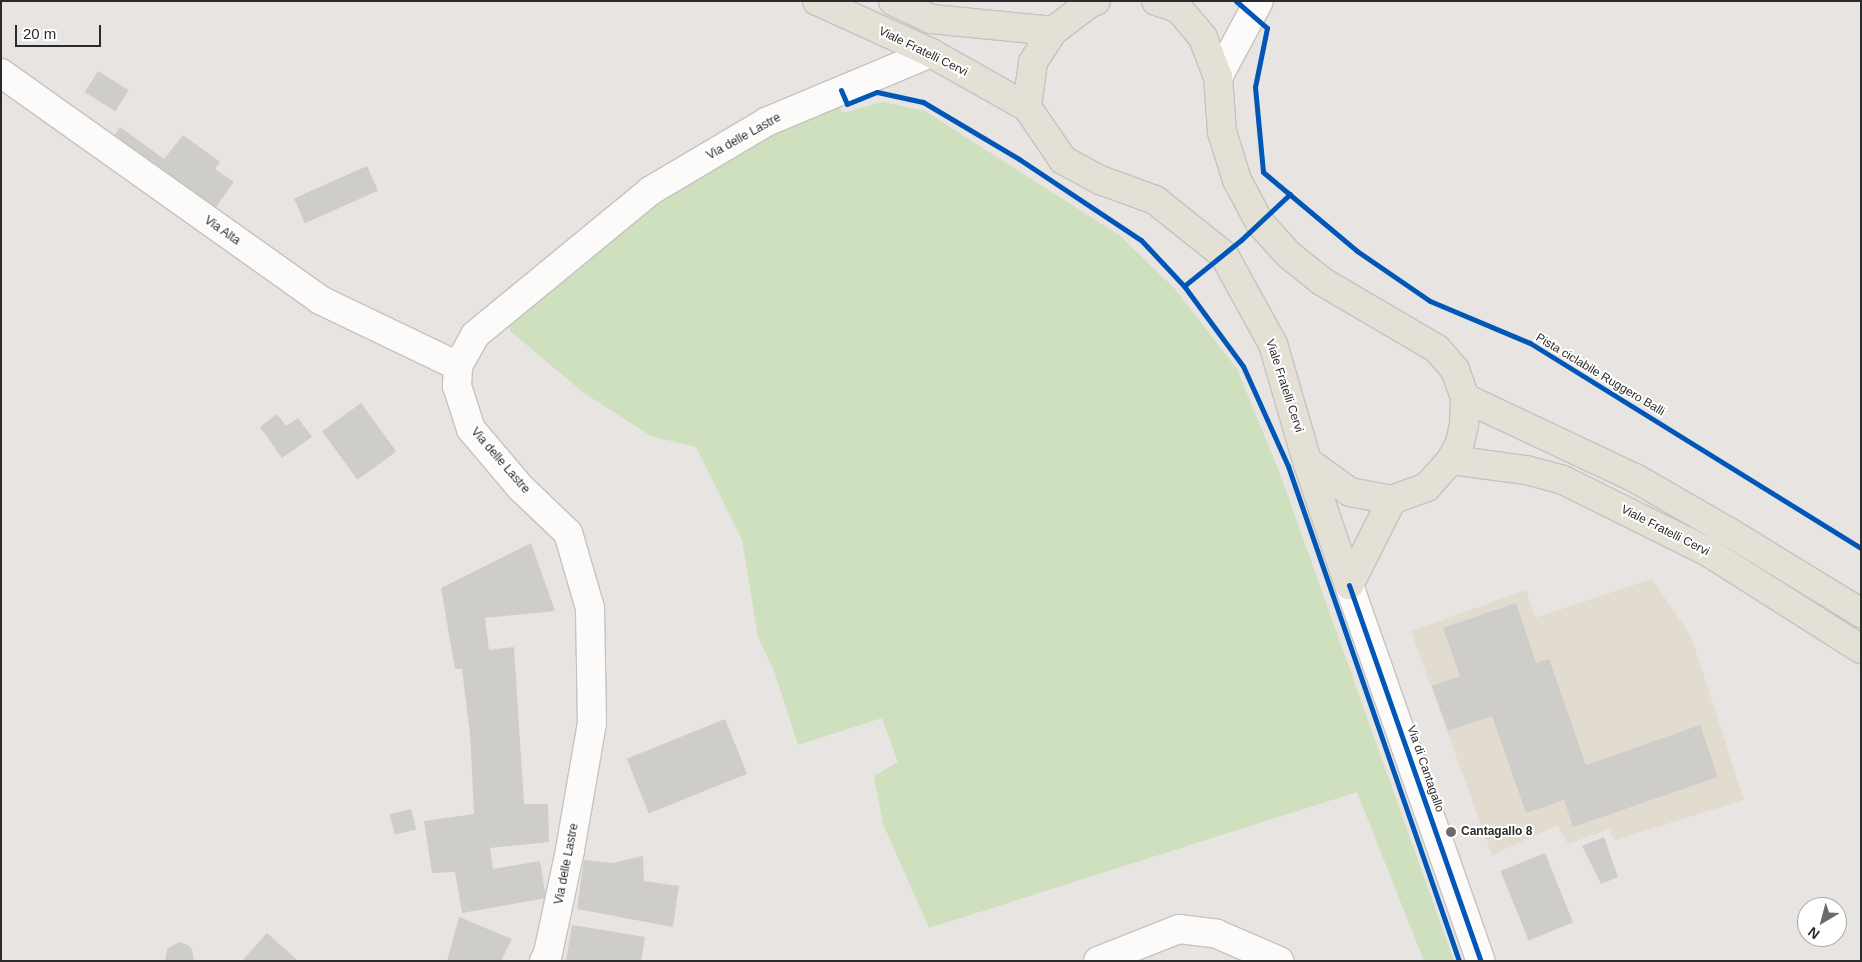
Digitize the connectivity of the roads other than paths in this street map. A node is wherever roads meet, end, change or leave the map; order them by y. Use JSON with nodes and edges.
{"nodes":[{"id":1,"x":817,"y":1,"type":"edge"},
{"id":2,"x":893,"y":1,"type":"edge"},
{"id":3,"x":1096,"y":1,"type":"edge"},
{"id":4,"x":1259,"y":1,"type":"edge"},
{"id":5,"x":1176,"y":4,"type":"edge"},
{"id":6,"x":1053,"y":31,"type":"junction"},
{"id":7,"x":931,"y":53,"type":"junction"},
{"id":8,"x":1,"y":72,"type":"edge"},
{"id":9,"x":1218,"y":77,"type":"junction"},
{"id":10,"x":1027,"y":107,"type":"junction"},
{"id":11,"x":458,"y":366,"type":"junction"},
{"id":12,"x":1465,"y":398,"type":"junction"},
{"id":13,"x":1451,"y":460,"type":"junction"},
{"id":14,"x":1307,"y":461,"type":"junction"},
{"id":15,"x":1392,"y":500,"type":"junction"},
{"id":16,"x":1348,"y":584,"type":"junction"},
{"id":17,"x":1861,"y":614,"type":"edge"},
{"id":18,"x":1861,"y":649,"type":"edge"},
{"id":19,"x":544,"y":961,"type":"edge"},
{"id":20,"x":1098,"y":961,"type":"edge"},
{"id":21,"x":1279,"y":961,"type":"edge"},
{"id":22,"x":1481,"y":961,"type":"edge"}],
"edges":[{"from":1,"to":7,"type":"main road","name":"Viale Fratelli Cervi"},
{"from":2,"to":6,"type":"main road"},
{"from":3,"to":6,"type":"main road"},
{"from":4,"to":9,"type":"street"},
{"from":5,"to":9,"type":"main road"},
{"from":6,"to":10,"type":"main road"},
{"from":7,"to":10,"type":"main road","name":"Viale Fratelli Cervi"},
{"from":7,"to":11,"type":"street","name":"Via delle Lastre"},
{"from":8,"to":11,"type":"street","name":"Via Alta"},
{"from":9,"to":12,"type":"main road"},
{"from":10,"to":14,"type":"main road","name":"Viale Fratelli Cervi"},
{"from":11,"to":19,"type":"street","name":"Via delle Lastre"},
{"from":12,"to":13,"type":"main road"},
{"from":12,"to":17,"type":"main road"},
{"from":13,"to":15,"type":"main road"},
{"from":13,"to":18,"type":"main road","name":"Viale Fratelli Cervi"},
{"from":14,"to":15,"type":"main road"},
{"from":14,"to":16,"type":"main road","name":"Viale Fratelli Cervi"},
{"from":15,"to":16,"type":"main road"},
{"from":16,"to":22,"type":"street","name":"Via di Cantagallo"},
{"from":20,"to":21,"type":"street"}]}
